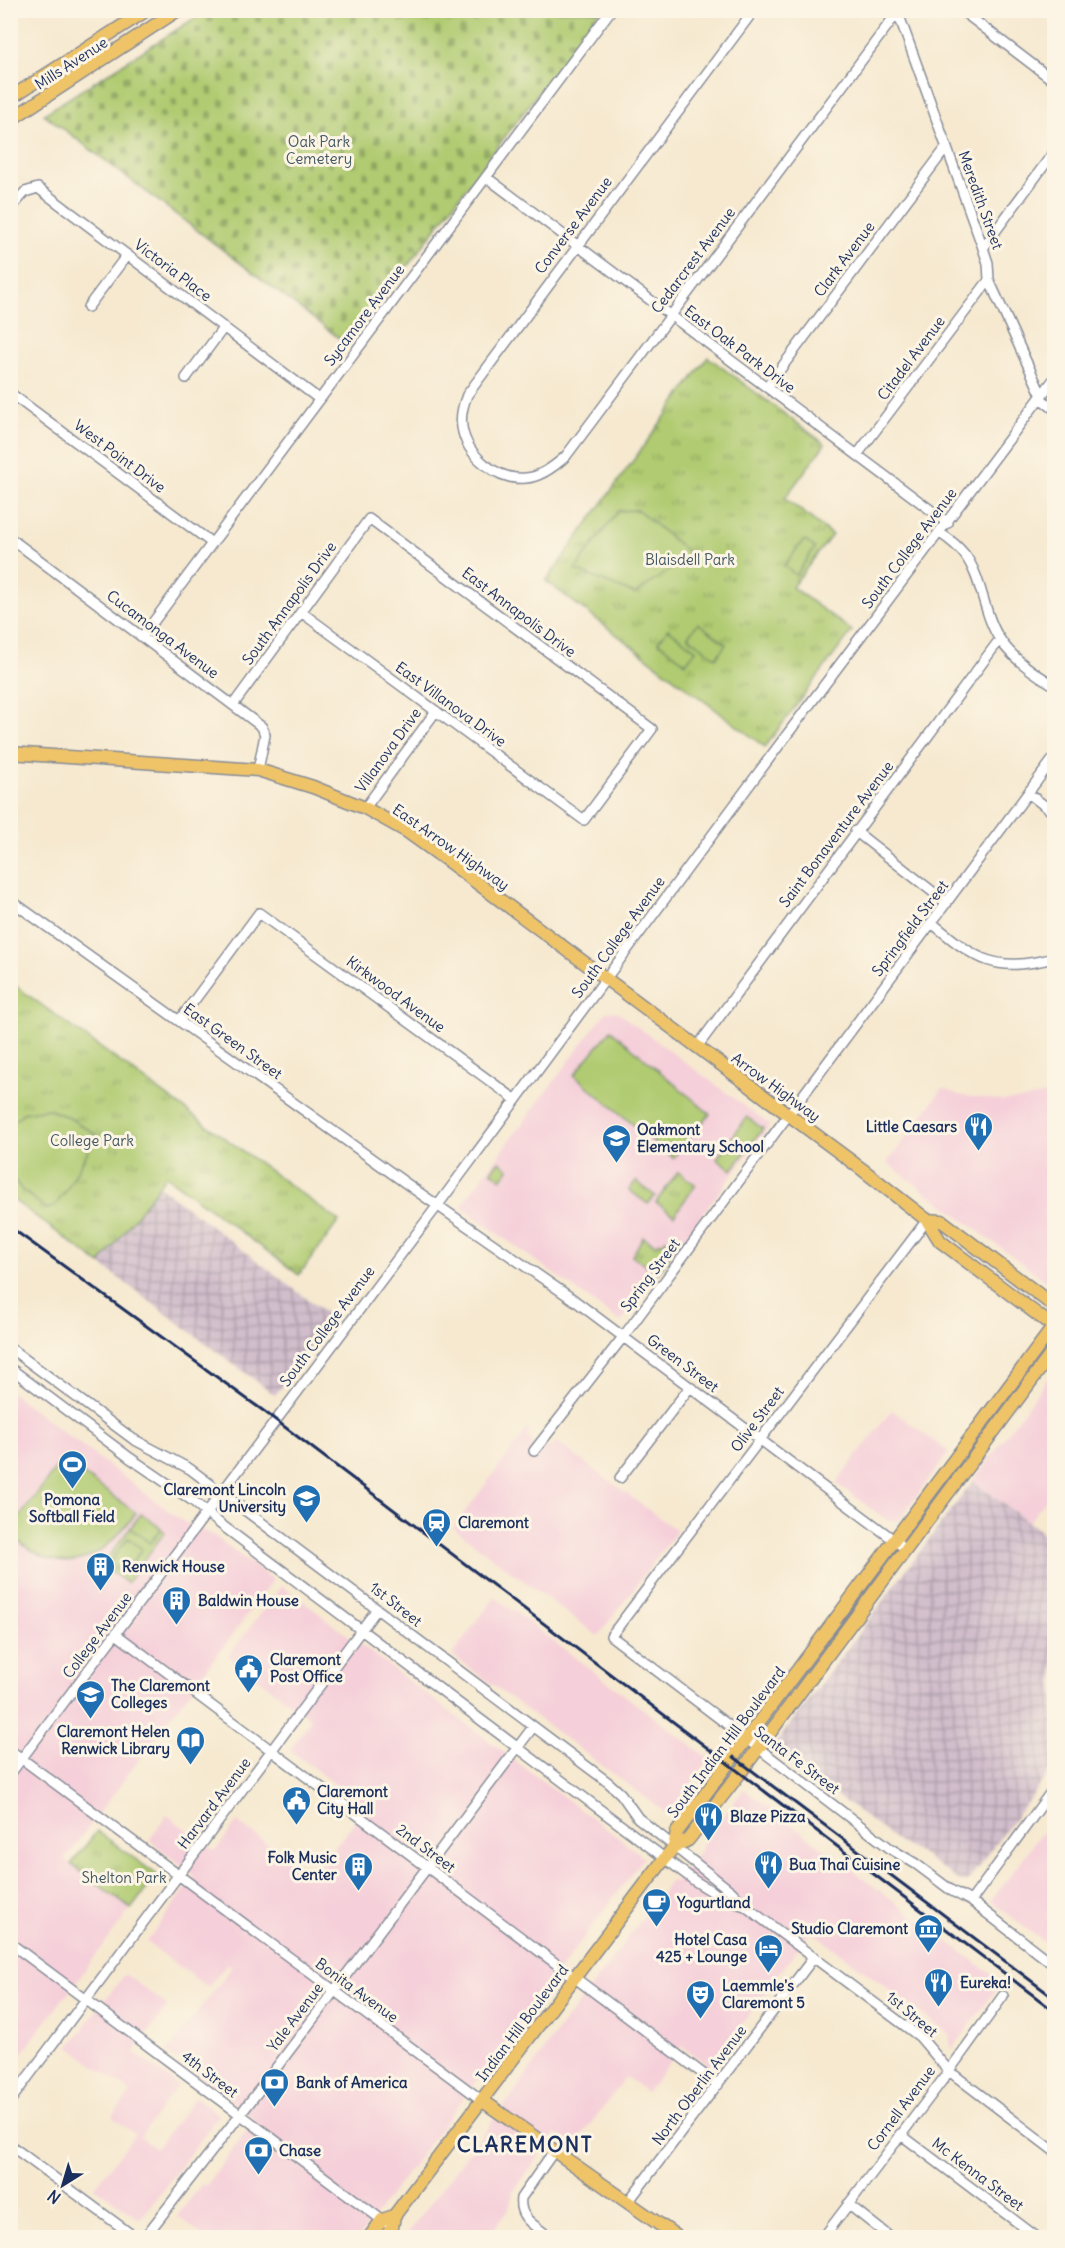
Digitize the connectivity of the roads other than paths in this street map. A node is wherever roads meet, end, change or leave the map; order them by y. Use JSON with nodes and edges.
{"nodes":[{"id":1,"x":147,"y":10,"type":"edge"},
{"id":2,"x":178,"y":10,"type":"edge"},
{"id":3,"x":611,"y":10,"type":"edge"},
{"id":4,"x":754,"y":10,"type":"edge"},
{"id":5,"x":961,"y":10,"type":"edge"},
{"id":6,"x":897,"y":12,"type":"edge"},
{"id":7,"x":1054,"y":81,"type":"edge"},
{"id":8,"x":10,"y":98,"type":"edge"},
{"id":9,"x":10,"y":120,"type":"edge"},
{"id":10,"x":946,"y":148,"type":"junction"},
{"id":11,"x":1054,"y":152,"type":"edge"},
{"id":12,"x":486,"y":177,"type":"junction"},
{"id":13,"x":10,"y":209,"type":"edge"},
{"id":14,"x":577,"y":245,"type":"junction"},
{"id":15,"x":983,"y":248,"type":"junction"},
{"id":16,"x":127,"y":255,"type":"junction"},
{"id":17,"x":989,"y":280,"type":"junction"},
{"id":18,"x":88,"y":307,"type":"dead end"},
{"id":19,"x":670,"y":315,"type":"junction"},
{"id":20,"x":224,"y":327,"type":"junction"},
{"id":21,"x":186,"y":378,"type":"dead end"},
{"id":22,"x":1054,"y":379,"type":"edge"},
{"id":23,"x":767,"y":387,"type":"junction"},
{"id":24,"x":10,"y":393,"type":"edge"},
{"id":25,"x":1041,"y":397,"type":"junction"},
{"id":26,"x":319,"y":399,"type":"junction"},
{"id":27,"x":1054,"y":409,"type":"edge"},
{"id":28,"x":857,"y":455,"type":"junction"},
{"id":29,"x":488,"y":465,"type":"joint"},
{"id":30,"x":369,"y":519,"type":"joint"},
{"id":31,"x":948,"y":523,"type":"junction"},
{"id":32,"x":940,"y":533,"type":"junction"},
{"id":33,"x":10,"y":538,"type":"edge"},
{"id":34,"x":212,"y":543,"type":"junction"},
{"id":35,"x":301,"y":612,"type":"junction"},
{"id":36,"x":142,"y":637,"type":"junction"},
{"id":37,"x":1000,"y":639,"type":"junction"},
{"id":38,"x":1054,"y":685,"type":"edge"},
{"id":39,"x":233,"y":705,"type":"junction"},
{"id":40,"x":436,"y":711,"type":"junction"},
{"id":41,"x":10,"y":753,"type":"edge"},
{"id":42,"x":1054,"y":758,"type":"edge"},
{"id":43,"x":258,"y":770,"type":"junction"},
{"id":44,"x":1028,"y":793,"type":"junction"},
{"id":45,"x":365,"y":808,"type":"junction"},
{"id":46,"x":1054,"y":813,"type":"edge"},
{"id":47,"x":584,"y":820,"type":"joint"},
{"id":48,"x":855,"y":831,"type":"junction"},
{"id":49,"x":10,"y":900,"type":"edge"},
{"id":50,"x":947,"y":903,"type":"junction"},
{"id":51,"x":932,"y":922,"type":"junction"},
{"id":52,"x":1054,"y":958,"type":"edge"},
{"id":53,"x":605,"y":979,"type":"junction"},
{"id":54,"x":179,"y":1021,"type":"junction"},
{"id":55,"x":696,"y":1047,"type":"junction"},
{"id":56,"x":516,"y":1100,"type":"junction"},
{"id":57,"x":789,"y":1115,"type":"junction"},
{"id":58,"x":438,"y":1205,"type":"junction"},
{"id":59,"x":927,"y":1220,"type":"junction"},
{"id":60,"x":1054,"y":1306,"type":"edge"},
{"id":61,"x":1054,"y":1327,"type":"edge"},
{"id":62,"x":623,"y":1337,"type":"junction"},
{"id":63,"x":10,"y":1348,"type":"edge"},
{"id":64,"x":1054,"y":1350,"type":"edge"},
{"id":65,"x":10,"y":1368,"type":"edge"},
{"id":66,"x":690,"y":1387,"type":"junction"},
{"id":67,"x":760,"y":1440,"type":"junction"},
{"id":68,"x":534,"y":1451,"type":"dead end"},
{"id":69,"x":620,"y":1478,"type":"dead end"},
{"id":70,"x":221,"y":1493,"type":"junction"},
{"id":71,"x":206,"y":1513,"type":"junction"},
{"id":72,"x":895,"y":1541,"type":"junction"},
{"id":73,"x":906,"y":1549,"type":"junction"},
{"id":74,"x":377,"y":1610,"type":"junction"},
{"id":75,"x":362,"y":1630,"type":"junction"},
{"id":76,"x":116,"y":1634,"type":"junction"},
{"id":77,"x":611,"y":1636,"type":"joint"},
{"id":78,"x":533,"y":1727,"type":"junction"},
{"id":79,"x":746,"y":1741,"type":"junction"},
{"id":80,"x":517,"y":1746,"type":"junction"},
{"id":81,"x":757,"y":1749,"type":"junction"},
{"id":82,"x":10,"y":1750,"type":"edge"},
{"id":83,"x":272,"y":1750,"type":"junction"},
{"id":84,"x":22,"y":1759,"type":"junction"},
{"id":85,"x":10,"y":1774,"type":"edge"},
{"id":86,"x":1054,"y":1788,"type":"edge"},
{"id":87,"x":674,"y":1847,"type":"junction"},
{"id":88,"x":665,"y":1858,"type":"junction"},
{"id":89,"x":427,"y":1867,"type":"junction"},
{"id":90,"x":178,"y":1876,"type":"junction"},
{"id":91,"x":971,"y":1901,"type":"junction"},
{"id":92,"x":745,"y":1906,"type":"junction"},
{"id":93,"x":10,"y":1943,"type":"edge"},
{"id":94,"x":814,"y":1957,"type":"junction"},
{"id":95,"x":1054,"y":1965,"type":"edge"},
{"id":96,"x":575,"y":1978,"type":"junction"},
{"id":97,"x":334,"y":1992,"type":"junction"},
{"id":98,"x":1003,"y":1996,"type":"dead end"},
{"id":99,"x":85,"y":1999,"type":"junction"},
{"id":100,"x":949,"y":2071,"type":"junction"},
{"id":101,"x":718,"y":2085,"type":"junction"},
{"id":102,"x":10,"y":2101,"type":"edge"},
{"id":103,"x":483,"y":2101,"type":"junction"},
{"id":104,"x":239,"y":2114,"type":"junction"},
{"id":105,"x":900,"y":2134,"type":"junction"},
{"id":106,"x":10,"y":2145,"type":"edge"},
{"id":107,"x":554,"y":2151,"type":"junction"},
{"id":108,"x":1054,"y":2151,"type":"edge"},
{"id":109,"x":628,"y":2202,"type":"junction"},
{"id":110,"x":848,"y":2204,"type":"junction"},
{"id":111,"x":388,"y":2225,"type":"edge"},
{"id":112,"x":136,"y":2238,"type":"edge"},
{"id":113,"x":144,"y":2238,"type":"edge"},
{"id":114,"x":369,"y":2238,"type":"edge"},
{"id":115,"x":551,"y":2238,"type":"edge"},
{"id":116,"x":679,"y":2238,"type":"edge"},
{"id":117,"x":823,"y":2238,"type":"edge"},
{"id":118,"x":891,"y":2238,"type":"edge"},
{"id":119,"x":1038,"y":2238,"type":"edge"}],
"edges":[{"from":1,"to":8,"type":"main road","name":"Mills Avenue"},
{"from":2,"to":9,"type":"main road","name":"Mills Avenue"},
{"from":3,"to":12,"type":"street","name":"Sycamore Avenue"},
{"from":4,"to":14,"type":"street","name":"Converse Avenue"},
{"from":5,"to":7,"type":"street"},
{"from":6,"to":10,"type":"street","name":"Meredith Street"},
{"from":6,"to":19,"type":"street","name":"Cedarcrest Avenue"},
{"from":10,"to":15,"type":"street","name":"Meredith Street"},
{"from":10,"to":23,"type":"street","name":"Clark Avenue"},
{"from":11,"to":15,"type":"street"},
{"from":12,"to":14,"type":"street","name":"East Oak Park Drive"},
{"from":12,"to":26,"type":"street","name":"Sycamore Avenue"},
{"from":13,"to":16,"type":"street","name":"Victoria Place"},
{"from":14,"to":19,"type":"street","name":"East Oak Park Drive"},
{"from":14,"to":29,"type":"street","name":"Converse Avenue"},
{"from":15,"to":17,"type":"street","name":"Meredith Street"},
{"from":16,"to":18,"type":"street"},
{"from":16,"to":20,"type":"street","name":"Victoria Place"},
{"from":17,"to":25,"type":"street","name":"Meredith Street"},
{"from":17,"to":28,"type":"street","name":"Citadel Avenue"},
{"from":19,"to":23,"type":"street","name":"East Oak Park Drive"},
{"from":19,"to":29,"type":"street","name":"Cedarcrest Avenue"},
{"from":20,"to":21,"type":"street"},
{"from":20,"to":26,"type":"street","name":"Victoria Place"},
{"from":22,"to":25,"type":"street","name":"South College Avenue"},
{"from":23,"to":28,"type":"street","name":"East Oak Park Drive"},
{"from":24,"to":34,"type":"street","name":"West Point Drive"},
{"from":25,"to":27,"type":"street"},
{"from":25,"to":31,"type":"street","name":"South College Avenue"},
{"from":26,"to":34,"type":"street","name":"Sycamore Avenue"},
{"from":28,"to":31,"type":"street","name":"East Oak Park Drive"},
{"from":30,"to":35,"type":"street","name":"South Annapolis Drive"},
{"from":30,"to":47,"type":"street","name":"East Annapolis Drive"},
{"from":31,"to":32,"type":"street","name":"South College Avenue"},
{"from":32,"to":37,"type":"street"},
{"from":32,"to":53,"type":"street","name":"South College Avenue"},
{"from":33,"to":36,"type":"street","name":"Cucamonga Avenue"},
{"from":34,"to":36,"type":"street","name":"Sycamore Avenue"},
{"from":35,"to":39,"type":"street","name":"South Annapolis Drive"},
{"from":35,"to":40,"type":"street","name":"East Villanova Drive"},
{"from":36,"to":39,"type":"street","name":"Cucamonga Avenue"},
{"from":37,"to":38,"type":"street"},
{"from":37,"to":48,"type":"street","name":"Saint Bonaventure Avenue"},
{"from":39,"to":43,"type":"street","name":"Cucamonga Avenue"},
{"from":40,"to":45,"type":"street","name":"Villanova Drive"},
{"from":40,"to":47,"type":"street","name":"East Villanova Drive"},
{"from":41,"to":43,"type":"main road","name":"East Arrow Highway"},
{"from":42,"to":44,"type":"street","name":"Springfield Street"},
{"from":43,"to":45,"type":"main road","name":"East Arrow Highway"},
{"from":44,"to":46,"type":"street"},
{"from":44,"to":50,"type":"street","name":"Springfield Street"},
{"from":45,"to":53,"type":"main road","name":"East Arrow Highway"},
{"from":48,"to":50,"type":"street"},
{"from":48,"to":55,"type":"street","name":"Saint Bonaventure Avenue"},
{"from":49,"to":54,"type":"street","name":"East Green Street"},
{"from":50,"to":51,"type":"street","name":"Springfield Street"},
{"from":51,"to":52,"type":"street"},
{"from":51,"to":57,"type":"street","name":"Springfield Street"},
{"from":53,"to":55,"type":"main road","name":"Arrow Highway"},
{"from":53,"to":56,"type":"street","name":"South College Avenue"},
{"from":54,"to":56,"type":"street","name":"Kirkwood Avenue"},
{"from":54,"to":58,"type":"street","name":"East Green Street"},
{"from":55,"to":57,"type":"main road","name":"Arrow Highway"},
{"from":56,"to":58,"type":"street","name":"South College Avenue"},
{"from":57,"to":59,"type":"main road","name":"Arrow Highway"},
{"from":57,"to":62,"type":"street","name":"Spring Street"},
{"from":58,"to":62,"type":"street","name":"Green Street"},
{"from":58,"to":70,"type":"street","name":"South College Avenue"},
{"from":59,"to":60,"type":"main road","name":"Arrow Highway"},
{"from":59,"to":61,"type":"main road","name":"Arrow Highway"},
{"from":59,"to":67,"type":"street","name":"Olive Street"},
{"from":61,"to":72,"type":"main road","name":"South Indian Hill Boulevard"},
{"from":62,"to":66,"type":"street","name":"Green Street"},
{"from":62,"to":68,"type":"street","name":"Spring Street"},
{"from":63,"to":70,"type":"street","name":"1st Street"},
{"from":64,"to":73,"type":"main road","name":"South Indian Hill Boulevard"},
{"from":65,"to":71,"type":"street","name":"1st Street"},
{"from":66,"to":67,"type":"street","name":"Green Street"},
{"from":66,"to":69,"type":"street"},
{"from":67,"to":72,"type":"street","name":"Green Street"},
{"from":67,"to":77,"type":"street","name":"Olive Street"},
{"from":70,"to":71,"type":"street","name":"South College Avenue"},
{"from":70,"to":74,"type":"street","name":"1st Street"},
{"from":71,"to":75,"type":"street","name":"1st Street"},
{"from":71,"to":76,"type":"street","name":"College Avenue"},
{"from":72,"to":73,"type":"street","name":"Green Street"},
{"from":72,"to":79,"type":"main road","name":"South Indian Hill Boulevard"},
{"from":73,"to":81,"type":"main road","name":"South Indian Hill Boulevard"},
{"from":74,"to":75,"type":"street","name":"Harvard Avenue"},
{"from":74,"to":78,"type":"street","name":"1st Street"},
{"from":75,"to":80,"type":"street","name":"1st Street"},
{"from":75,"to":83,"type":"street","name":"Harvard Avenue"},
{"from":76,"to":83,"type":"street","name":"2nd Street"},
{"from":76,"to":84,"type":"street","name":"College Avenue"},
{"from":77,"to":79,"type":"street","name":"Santa Fe Street"},
{"from":78,"to":80,"type":"street","name":"Yale Avenue"},
{"from":78,"to":87,"type":"street","name":"1st Street"},
{"from":79,"to":81,"type":"street","name":"Santa Fe Street"},
{"from":79,"to":87,"type":"main road","name":"South Indian Hill Boulevard"},
{"from":80,"to":88,"type":"street","name":"1st Street"},
{"from":80,"to":89,"type":"street","name":"Yale Avenue"},
{"from":81,"to":87,"type":"main road","name":"South Indian Hill Boulevard"},
{"from":81,"to":91,"type":"street","name":"Santa Fe Street"},
{"from":82,"to":84,"type":"street","name":"Bonita Avenue"},
{"from":83,"to":89,"type":"street","name":"2nd Street"},
{"from":83,"to":90,"type":"street","name":"Harvard Avenue"},
{"from":84,"to":85,"type":"street","name":"College Avenue"},
{"from":84,"to":90,"type":"street","name":"Bonita Avenue"},
{"from":86,"to":91,"type":"street"},
{"from":87,"to":88,"type":"main road","name":"Indian Hill Boulevard"},
{"from":87,"to":92,"type":"street","name":"1st Street"},
{"from":88,"to":92,"type":"street","name":"1st Street"},
{"from":88,"to":96,"type":"main road","name":"Indian Hill Boulevard"},
{"from":89,"to":96,"type":"street","name":"2nd Street"},
{"from":89,"to":97,"type":"street","name":"Yale Avenue"},
{"from":90,"to":97,"type":"street","name":"Bonita Avenue"},
{"from":90,"to":99,"type":"street","name":"Harvard Avenue"},
{"from":91,"to":95,"type":"street","name":"Santa Fe Street"},
{"from":92,"to":94,"type":"street","name":"1st Street"},
{"from":93,"to":99,"type":"street","name":"4th Street"},
{"from":94,"to":100,"type":"street","name":"1st Street"},
{"from":94,"to":101,"type":"street","name":"North Oberlin Avenue"},
{"from":96,"to":101,"type":"street","name":"2nd Street"},
{"from":96,"to":103,"type":"main road","name":"Indian Hill Boulevard"},
{"from":97,"to":103,"type":"street","name":"Bonita Avenue"},
{"from":97,"to":104,"type":"street","name":"Yale Avenue"},
{"from":98,"to":100,"type":"street","name":"Cornell Avenue"},
{"from":99,"to":102,"type":"street","name":"Harvard Avenue"},
{"from":99,"to":104,"type":"street","name":"4th Street"},
{"from":100,"to":105,"type":"street","name":"Cornell Avenue"},
{"from":100,"to":108,"type":"street","name":"1st Street"},
{"from":101,"to":109,"type":"street","name":"North Oberlin Avenue"},
{"from":103,"to":107,"type":"main road","name":"Bonita Avenue"},
{"from":103,"to":111,"type":"main road","name":"Indian Hill Boulevard"},
{"from":104,"to":111,"type":"street","name":"4th Street"},
{"from":104,"to":113,"type":"street","name":"Yale Avenue"},
{"from":105,"to":110,"type":"street","name":"Cornell Avenue"},
{"from":105,"to":119,"type":"street","name":"Mc Kenna Street"},
{"from":106,"to":112,"type":"street"},
{"from":107,"to":109,"type":"main road","name":"Bonita Avenue"},
{"from":107,"to":115,"type":"street"},
{"from":109,"to":116,"type":"main road","name":"Bonita Avenue"},
{"from":110,"to":117,"type":"street","name":"Cornell Avenue"},
{"from":110,"to":118,"type":"street"},
{"from":111,"to":114,"type":"main road","name":"Indian Hill Boulevard"}]}
